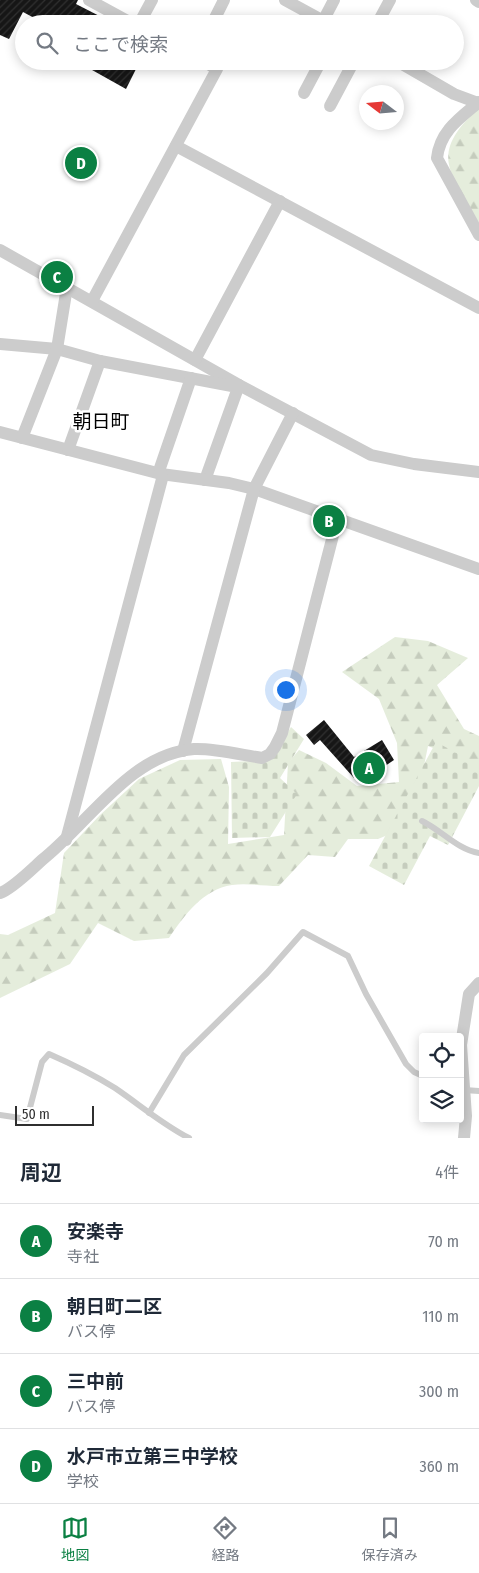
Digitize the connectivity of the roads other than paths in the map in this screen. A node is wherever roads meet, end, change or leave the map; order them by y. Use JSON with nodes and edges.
{"nodes":[{"id":1,"x":89,"y":0,"type":"edge"},
{"id":2,"x":152,"y":0,"type":"edge"},
{"id":3,"x":224,"y":0,"type":"edge"},
{"id":4,"x":285,"y":0,"type":"edge"},
{"id":5,"x":334,"y":0,"type":"edge"},
{"id":6,"x":390,"y":0,"type":"edge"},
{"id":7,"x":116,"y":15,"type":"edge"},
{"id":8,"x":144,"y":15,"type":"edge"},
{"id":9,"x":216,"y":15,"type":"edge"},
{"id":10,"x":313,"y":15,"type":"edge"},
{"id":11,"x":329,"y":15,"type":"edge"},
{"id":12,"x":382,"y":15,"type":"edge"},
{"id":13,"x":216,"y":70,"type":"edge"},
{"id":14,"x":316,"y":70,"type":"edge"},
{"id":15,"x":349,"y":70,"type":"edge"},
{"id":16,"x":413,"y":70,"type":"edge"},
{"id":17,"x":304,"y":93,"type":"dead end"},
{"id":18,"x":479,"y":102,"type":"edge"},
{"id":19,"x":330,"y":106,"type":"dead end"},
{"id":20,"x":176,"y":146,"type":"junction"},
{"id":21,"x":280,"y":201,"type":"junction"},
{"id":22,"x":479,"y":235,"type":"edge"},
{"id":23,"x":0,"y":250,"type":"edge"},
{"id":24,"x":66,"y":287,"type":"junction"},
{"id":25,"x":92,"y":301,"type":"junction"},
{"id":26,"x":479,"y":308,"type":"edge"},
{"id":27,"x":0,"y":344,"type":"edge"},
{"id":28,"x":57,"y":349,"type":"junction"},
{"id":29,"x":100,"y":360,"type":"junction"},
{"id":30,"x":195,"y":360,"type":"junction"},
{"id":31,"x":191,"y":378,"type":"junction"},
{"id":32,"x":239,"y":385,"type":"junction"},
{"id":33,"x":293,"y":413,"type":"junction"},
{"id":34,"x":0,"y":432,"type":"edge"},
{"id":35,"x":22,"y":438,"type":"junction"},
{"id":36,"x":68,"y":450,"type":"junction"},
{"id":37,"x":479,"y":472,"type":"edge"},
{"id":38,"x":161,"y":474,"type":"junction"},
{"id":39,"x":205,"y":480,"type":"junction"},
{"id":40,"x":254,"y":489,"type":"junction"},
{"id":41,"x":337,"y":520,"type":"junction"},
{"id":42,"x":479,"y":569,"type":"edge"},
{"id":43,"x":184,"y":751,"type":"junction"},
{"id":44,"x":422,"y":820,"type":"dead end"},
{"id":45,"x":65,"y":842,"type":"junction"},
{"id":46,"x":479,"y":853,"type":"edge"},
{"id":47,"x":0,"y":893,"type":"edge"},
{"id":48,"x":479,"y":983,"type":"edge"},
{"id":49,"x":419,"y":1074,"type":"edge"},
{"id":50,"x":461,"y":1078,"type":"edge"},
{"id":51,"x":464,"y":1090,"type":"edge"},
{"id":52,"x":479,"y":1091,"type":"edge"},
{"id":53,"x":464,"y":1106,"type":"edge"},
{"id":54,"x":149,"y":1113,"type":"junction"},
{"id":55,"x":0,"y":1116,"type":"edge"},
{"id":56,"x":189,"y":1138,"type":"edge"},
{"id":57,"x":464,"y":1138,"type":"edge"}],
"edges":[{"from":1,"to":7,"type":"street"},
{"from":2,"to":8,"type":"street"},
{"from":3,"to":9,"type":"street"},
{"from":4,"to":10,"type":"street"},
{"from":5,"to":11,"type":"street"},
{"from":6,"to":12,"type":"street"},
{"from":13,"to":20,"type":"street"},
{"from":14,"to":17,"type":"street"},
{"from":15,"to":19,"type":"street"},
{"from":16,"to":18,"type":"street"},
{"from":18,"to":22,"type":"street"},
{"from":20,"to":21,"type":"street"},
{"from":20,"to":25,"type":"street"},
{"from":21,"to":26,"type":"street"},
{"from":21,"to":30,"type":"street"},
{"from":23,"to":24,"type":"street"},
{"from":24,"to":25,"type":"street"},
{"from":24,"to":28,"type":"street"},
{"from":25,"to":30,"type":"street"},
{"from":27,"to":28,"type":"street"},
{"from":28,"to":29,"type":"street"},
{"from":28,"to":35,"type":"street"},
{"from":29,"to":31,"type":"street"},
{"from":29,"to":36,"type":"street"},
{"from":30,"to":32,"type":"street"},
{"from":31,"to":32,"type":"street"},
{"from":31,"to":38,"type":"street"},
{"from":32,"to":33,"type":"street"},
{"from":32,"to":39,"type":"street"},
{"from":33,"to":37,"type":"street"},
{"from":33,"to":40,"type":"street"},
{"from":34,"to":35,"type":"street"},
{"from":35,"to":36,"type":"street"},
{"from":36,"to":38,"type":"street"},
{"from":38,"to":39,"type":"street"},
{"from":38,"to":45,"type":"street"},
{"from":39,"to":40,"type":"street"},
{"from":40,"to":41,"type":"street"},
{"from":40,"to":43,"type":"street"},
{"from":41,"to":42,"type":"street"},
{"from":41,"to":43,"type":"street"},
{"from":43,"to":45,"type":"street"},
{"from":44,"to":46,"type":"lane"},
{"from":45,"to":47,"type":"street"},
{"from":48,"to":50,"type":"street"},
{"from":49,"to":54,"type":"lane"},
{"from":51,"to":52,"type":"lane"},
{"from":53,"to":57,"type":"street"},
{"from":54,"to":55,"type":"lane"},
{"from":54,"to":56,"type":"lane"}]}
